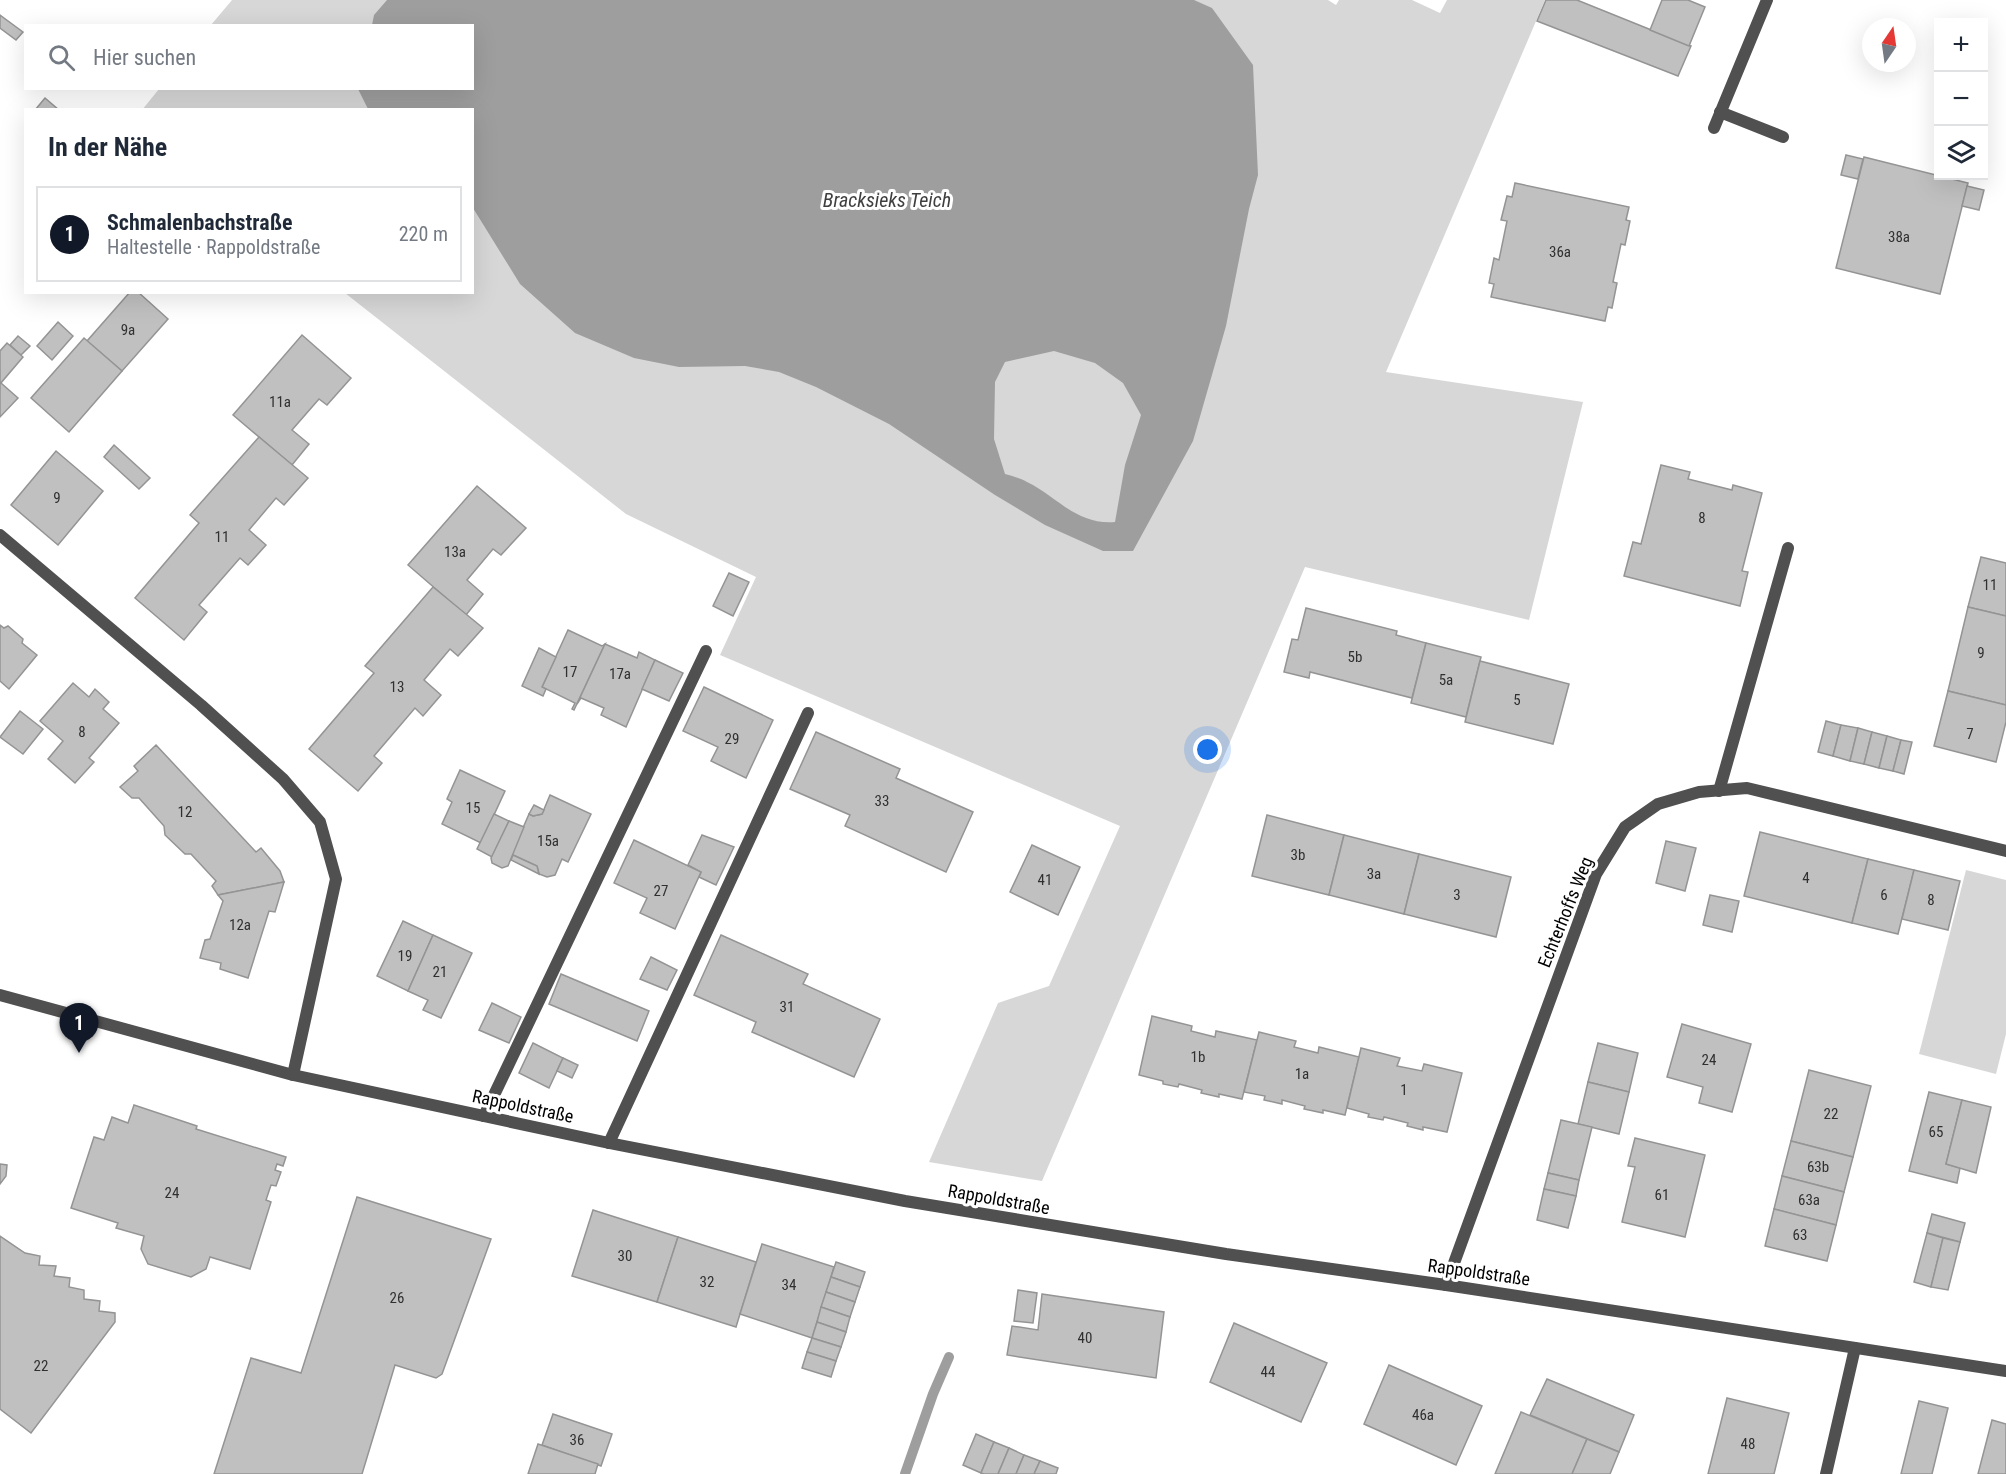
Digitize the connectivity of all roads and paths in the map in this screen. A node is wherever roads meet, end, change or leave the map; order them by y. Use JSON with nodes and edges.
{"nodes":[{"id":1,"x":1767,"y":0,"type":"edge"},
{"id":2,"x":1720,"y":112,"type":"junction"},
{"id":3,"x":1714,"y":128,"type":"dead end"},
{"id":4,"x":1783,"y":137,"type":"dead end"},
{"id":5,"x":0,"y":535,"type":"edge"},
{"id":6,"x":1788,"y":549,"type":"dead end"},
{"id":7,"x":706,"y":651,"type":"dead end"},
{"id":8,"x":808,"y":713,"type":"dead end"},
{"id":9,"x":1719,"y":790,"type":"junction"},
{"id":10,"x":2006,"y":851,"type":"edge"},
{"id":11,"x":0,"y":995,"type":"edge"},
{"id":12,"x":293,"y":1075,"type":"junction"},
{"id":13,"x":484,"y":1116,"type":"junction"},
{"id":14,"x":609,"y":1143,"type":"junction"},
{"id":15,"x":1446,"y":1285,"type":"junction"},
{"id":16,"x":1855,"y":1348,"type":"junction"},
{"id":17,"x":2006,"y":1371,"type":"edge"},
{"id":18,"x":1826,"y":1474,"type":"edge"}],
"edges":[{"from":1,"to":2,"type":"street"},
{"from":2,"to":3,"type":"street"},
{"from":2,"to":4,"type":"street"},
{"from":5,"to":12,"type":"street"},
{"from":6,"to":9,"type":"street"},
{"from":7,"to":13,"type":"street"},
{"from":8,"to":14,"type":"street"},
{"from":9,"to":10,"type":"street","name":"Echterhoffs Weg"},
{"from":9,"to":15,"type":"street","name":"Echterhoffs Weg"},
{"from":11,"to":12,"type":"street","name":"Rappoldstraße"},
{"from":12,"to":13,"type":"street","name":"Rappoldstraße"},
{"from":13,"to":14,"type":"street","name":"Rappoldstraße"},
{"from":14,"to":15,"type":"street","name":"Rappoldstraße"},
{"from":15,"to":16,"type":"street","name":"Rappoldstraße"},
{"from":16,"to":17,"type":"street","name":"Rappoldstraße"},
{"from":16,"to":18,"type":"street"}]}
